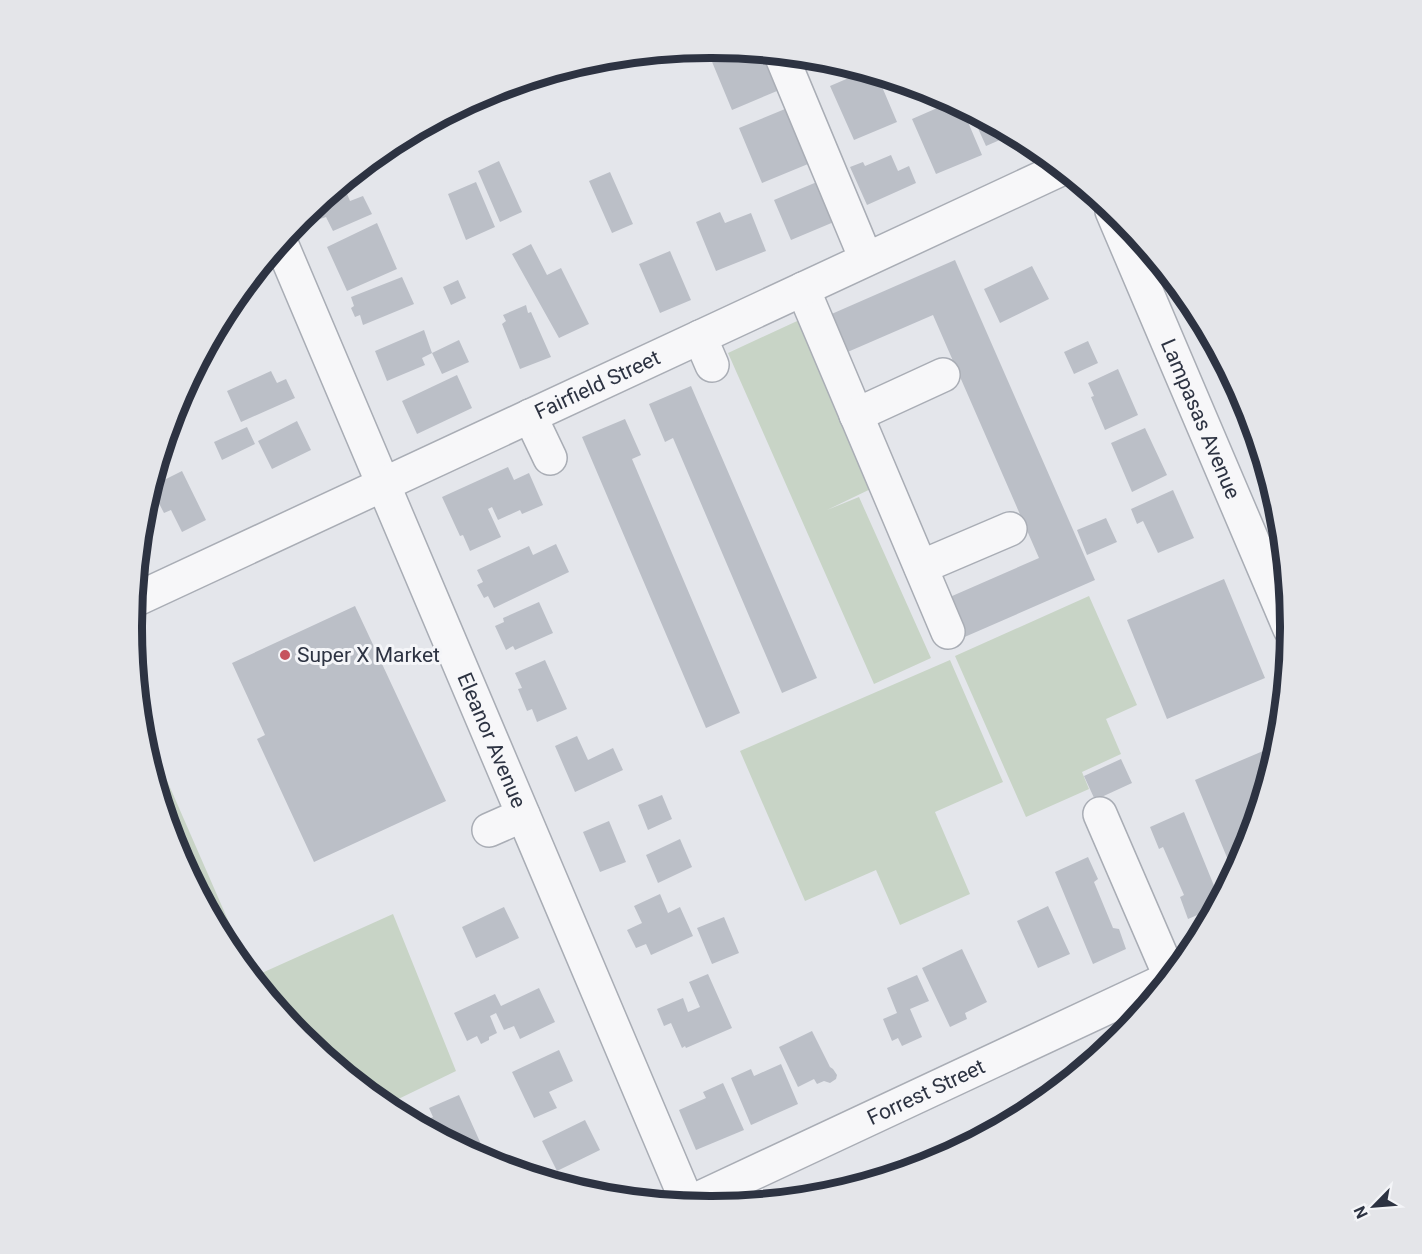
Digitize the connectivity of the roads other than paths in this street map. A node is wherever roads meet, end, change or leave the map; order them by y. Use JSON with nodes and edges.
{"nodes":[{"id":1,"x":784,"y":63,"type":"edge"},
{"id":2,"x":1053,"y":173,"type":"edge"},
{"id":3,"x":1122,"y":235,"type":"edge"},
{"id":4,"x":285,"y":251,"type":"edge"},
{"id":5,"x":866,"y":259,"type":"junction"},
{"id":6,"x":803,"y":289,"type":"junction"},
{"id":7,"x":943,"y":375,"type":"dead end"},
{"id":8,"x":856,"y":414,"type":"junction"},
{"id":9,"x":530,"y":416,"type":"junction"},
{"id":10,"x":550,"y":458,"type":"dead end"},
{"id":11,"x":383,"y":484,"type":"junction"},
{"id":12,"x":1010,"y":529,"type":"dead end"},
{"id":13,"x":921,"y":567,"type":"junction"},
{"id":14,"x":144,"y":596,"type":"edge"},
{"id":15,"x":1279,"y":602,"type":"edge"},
{"id":16,"x":948,"y":632,"type":"dead end"},
{"id":17,"x":1100,"y":814,"type":"dead end"},
{"id":18,"x":523,"y":815,"type":"junction"},
{"id":19,"x":489,"y":830,"type":"dead end"},
{"id":20,"x":1166,"y":967,"type":"edge"},
{"id":21,"x":1150,"y":987,"type":"edge"},
{"id":22,"x":683,"y":1194,"type":"edge"},
{"id":23,"x":705,"y":1196,"type":"edge"}],
"edges":[{"from":1,"to":5,"type":"street"},
{"from":2,"to":5,"type":"street","name":"Fairfield Street"},
{"from":3,"to":15,"type":"street","name":"Lampasas Avenue"},
{"from":4,"to":11,"type":"street","name":"Eleanor Avenue"},
{"from":5,"to":6,"type":"street","name":"Fairfield Street"},
{"from":6,"to":8,"type":"street"},
{"from":6,"to":9,"type":"street","name":"Fairfield Street"},
{"from":7,"to":8,"type":"street"},
{"from":8,"to":13,"type":"street"},
{"from":9,"to":10,"type":"street"},
{"from":9,"to":11,"type":"street","name":"Fairfield Street"},
{"from":11,"to":14,"type":"street","name":"Fairfield Street"},
{"from":11,"to":18,"type":"street","name":"Eleanor Avenue"},
{"from":12,"to":13,"type":"street"},
{"from":13,"to":16,"type":"street"},
{"from":17,"to":20,"type":"street"},
{"from":18,"to":19,"type":"street"},
{"from":18,"to":22,"type":"street","name":"Eleanor Avenue"},
{"from":21,"to":23,"type":"street","name":"Forrest Street"}]}
